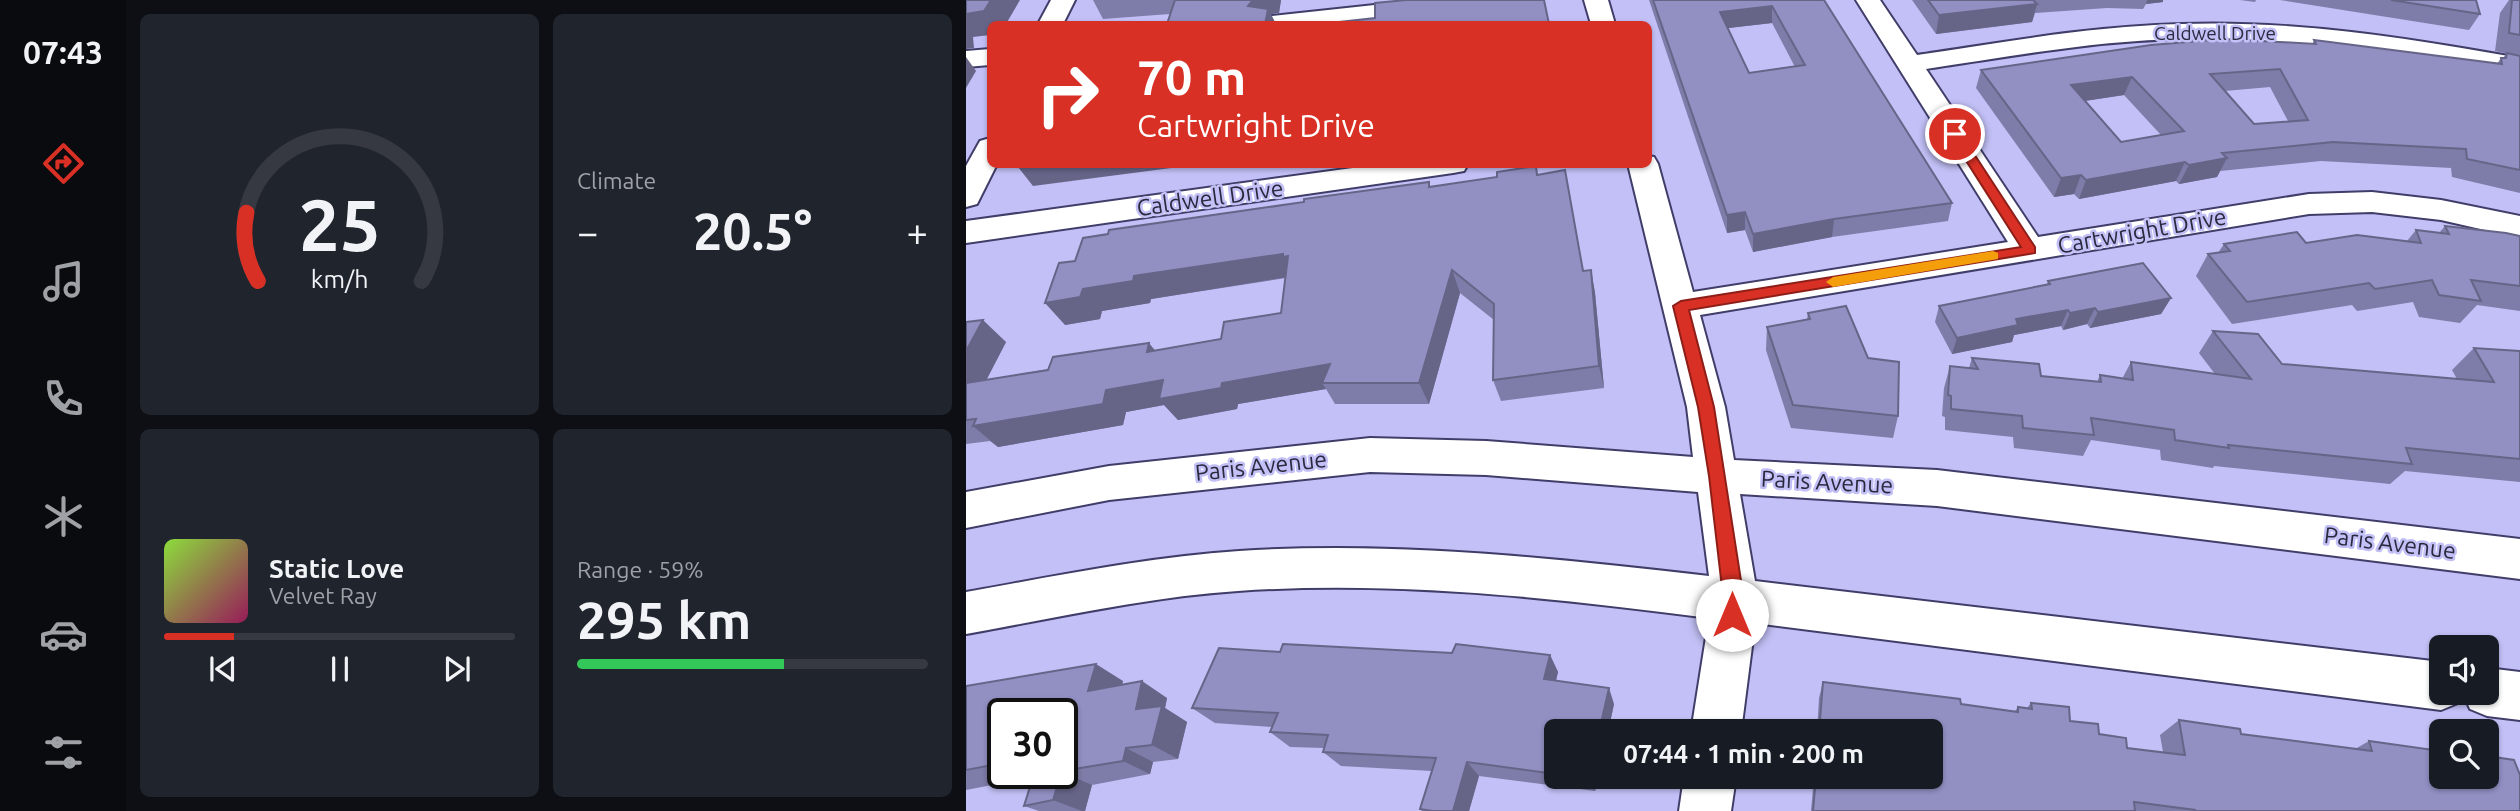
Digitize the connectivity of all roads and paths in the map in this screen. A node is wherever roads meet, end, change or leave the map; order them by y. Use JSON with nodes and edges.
{"nodes":[{"id":1,"x":1063,"y":0,"type":"edge"},
{"id":2,"x":1487,"y":0,"type":"edge"},
{"id":3,"x":1595,"y":0,"type":"edge"},
{"id":4,"x":1868,"y":0,"type":"edge"},
{"id":5,"x":1329,"y":9,"type":"edge"},
{"id":6,"x":1052,"y":21,"type":"edge"},
{"id":7,"x":1283,"y":21,"type":"edge"},
{"id":8,"x":1602,"y":21,"type":"edge"},
{"id":9,"x":987,"y":57,"type":"edge"},
{"id":10,"x":966,"y":59,"type":"edge"},
{"id":11,"x":1910,"y":64,"type":"junction"},
{"id":12,"x":2520,"y":66,"type":"edge"},
{"id":13,"x":987,"y":154,"type":"edge"},
{"id":14,"x":1424,"y":168,"type":"edge"},
{"id":15,"x":1644,"y":168,"type":"edge"},
{"id":16,"x":966,"y":197,"type":"edge"},
{"id":17,"x":2520,"y":227,"type":"edge"},
{"id":18,"x":966,"y":232,"type":"edge"},
{"id":19,"x":2030,"y":250,"type":"junction"},
{"id":20,"x":1681,"y":306,"type":"junction"},
{"id":21,"x":1718,"y":476,"type":"junction"},
{"id":22,"x":966,"y":510,"type":"edge"},
{"id":23,"x":2520,"y":559,"type":"edge"},
{"id":24,"x":1735,"y":600,"type":"junction"},
{"id":25,"x":966,"y":613,"type":"edge"},
{"id":26,"x":2429,"y":685,"type":"edge"},
{"id":27,"x":2499,"y":693,"type":"edge"},
{"id":28,"x":2520,"y":696,"type":"edge"},
{"id":29,"x":1718,"y":719,"type":"edge"},
{"id":30,"x":1708,"y":789,"type":"edge"},
{"id":31,"x":1705,"y":811,"type":"edge"}],
"edges":[{"from":1,"to":6,"type":"street"},
{"from":2,"to":5,"type":"street"},
{"from":3,"to":8,"type":"street"},
{"from":4,"to":11,"type":"street"},
{"from":5,"to":7,"type":"street"},
{"from":9,"to":10,"type":"street"},
{"from":11,"to":12,"type":"street","name":"Caldwell Drive"},
{"from":11,"to":19,"type":"street"},
{"from":13,"to":16,"type":"street"},
{"from":14,"to":18,"type":"street","name":"Caldwell Drive"},
{"from":15,"to":20,"type":"street"},
{"from":17,"to":19,"type":"street","name":"Cartwright Drive"},
{"from":19,"to":20,"type":"street","name":"Cartwright Drive"},
{"from":20,"to":21,"type":"street"},
{"from":21,"to":22,"type":"street","name":"Paris Avenue"},
{"from":21,"to":23,"type":"street","name":"Paris Avenue"},
{"from":21,"to":24,"type":"street"},
{"from":24,"to":25,"type":"street"},
{"from":24,"to":26,"type":"street"},
{"from":24,"to":29,"type":"street"},
{"from":27,"to":28,"type":"street"},
{"from":30,"to":31,"type":"street"}]}
